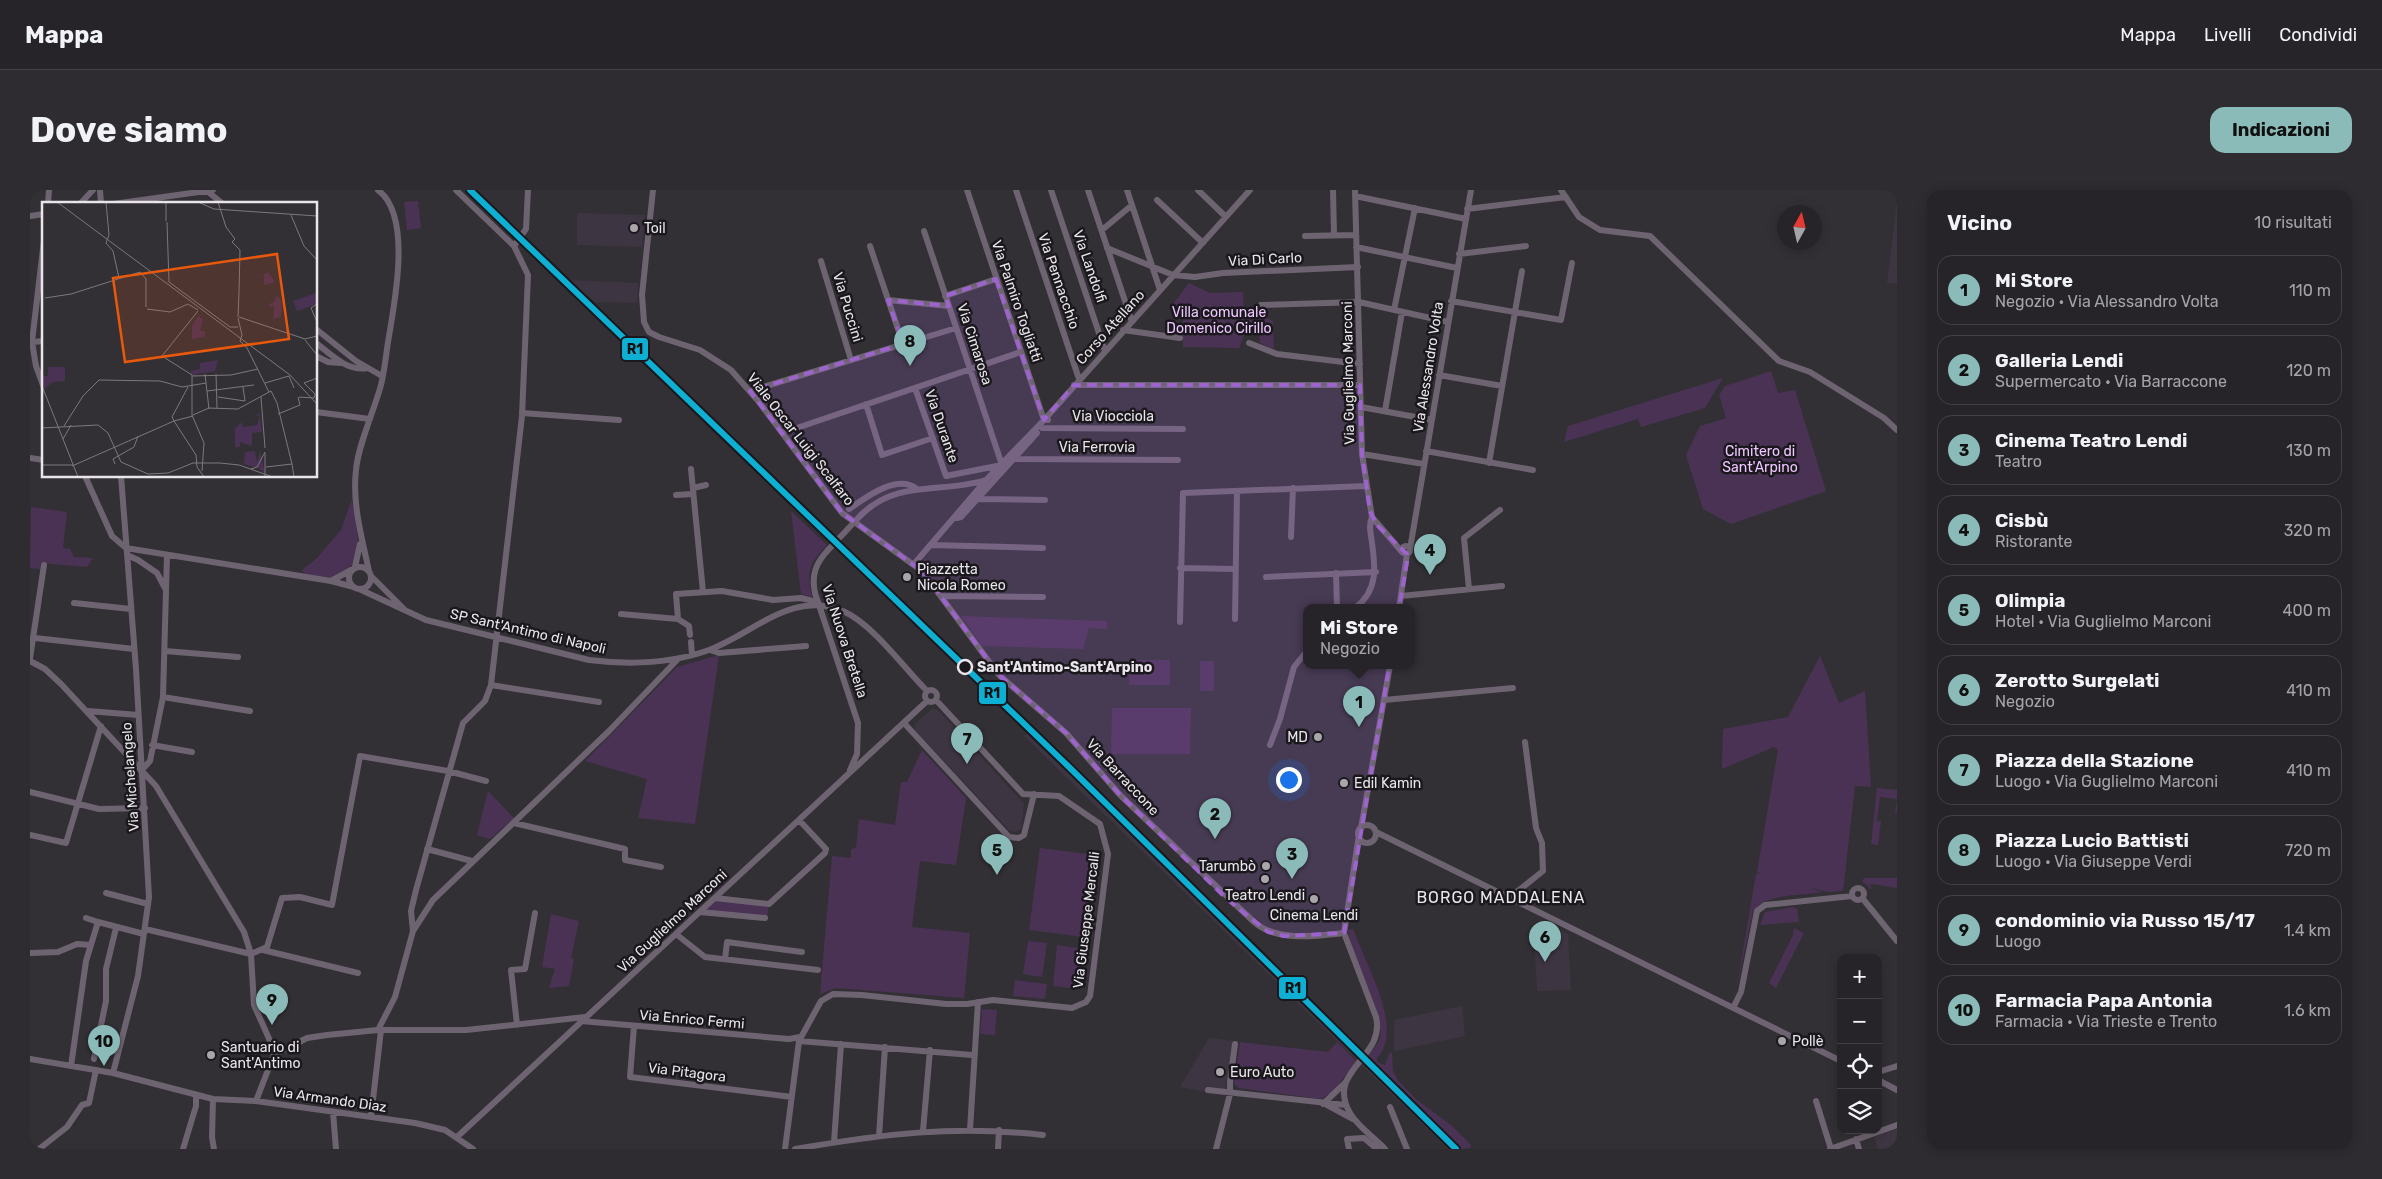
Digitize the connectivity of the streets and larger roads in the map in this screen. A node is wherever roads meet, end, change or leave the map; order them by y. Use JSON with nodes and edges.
{"nodes":[{"id":1,"x":93,"y":190,"type":"edge"},
{"id":2,"x":210,"y":190,"type":"edge"},
{"id":3,"x":378,"y":190,"type":"edge"},
{"id":4,"x":456,"y":190,"type":"edge"},
{"id":5,"x":528,"y":190,"type":"edge"},
{"id":6,"x":653,"y":190,"type":"edge"},
{"id":7,"x":967,"y":190,"type":"edge"},
{"id":8,"x":1016,"y":190,"type":"edge"},
{"id":9,"x":1051,"y":190,"type":"edge"},
{"id":10,"x":1088,"y":190,"type":"edge"},
{"id":11,"x":1127,"y":190,"type":"edge"},
{"id":12,"x":1198,"y":190,"type":"edge"},
{"id":13,"x":1250,"y":190,"type":"edge"},
{"id":14,"x":1333,"y":190,"type":"edge"},
{"id":15,"x":1471,"y":190,"type":"edge"},
{"id":16,"x":1561,"y":190,"type":"edge"},
{"id":17,"x":196,"y":191,"type":"edge"},
{"id":18,"x":1355,"y":193,"type":"edge"},
{"id":19,"x":1566,"y":197,"type":"junction"},
{"id":20,"x":1158,"y":200,"type":"dead end"},
{"id":21,"x":82,"y":202,"type":"edge"},
{"id":22,"x":126,"y":202,"type":"edge"},
{"id":23,"x":221,"y":202,"type":"edge"},
{"id":24,"x":1132,"y":205,"type":"junction"},
{"id":25,"x":1415,"y":208,"type":"junction"},
{"id":26,"x":1467,"y":209,"type":"junction"},
{"id":27,"x":1226,"y":217,"type":"junction"},
{"id":28,"x":1466,"y":219,"type":"junction"},
{"id":29,"x":1102,"y":230,"type":"junction"},
{"id":30,"x":924,"y":231,"type":"dead end"},
{"id":31,"x":1334,"y":235,"type":"junction"},
{"id":32,"x":1356,"y":235,"type":"junction"},
{"id":33,"x":1305,"y":236,"type":"dead end"},
{"id":34,"x":1203,"y":243,"type":"junction"},
{"id":35,"x":514,"y":246,"type":"junction"},
{"id":36,"x":870,"y":246,"type":"dead end"},
{"id":37,"x":1526,"y":246,"type":"dead end"},
{"id":38,"x":1356,"y":247,"type":"junction"},
{"id":39,"x":1107,"y":248,"type":"junction"},
{"id":40,"x":1459,"y":254,"type":"junction"},
{"id":41,"x":1405,"y":257,"type":"junction"},
{"id":42,"x":821,"y":261,"type":"dead end"},
{"id":43,"x":1572,"y":263,"type":"dead end"},
{"id":44,"x":1152,"y":266,"type":"junction"},
{"id":45,"x":1358,"y":267,"type":"junction"},
{"id":46,"x":1457,"y":268,"type":"junction"},
{"id":47,"x":1522,"y":271,"type":"dead end"},
{"id":48,"x":1173,"y":275,"type":"junction"},
{"id":49,"x":41,"y":277,"type":"edge"},
{"id":50,"x":996,"y":279,"type":"junction"},
{"id":51,"x":1160,"y":290,"type":"junction"},
{"id":52,"x":945,"y":296,"type":"junction"},
{"id":53,"x":888,"y":300,"type":"junction"},
{"id":54,"x":1452,"y":301,"type":"junction"},
{"id":55,"x":1359,"y":302,"type":"junction"},
{"id":56,"x":1261,"y":305,"type":"dead end"},
{"id":57,"x":949,"y":306,"type":"junction"},
{"id":58,"x":1394,"y":310,"type":"junction"},
{"id":59,"x":40,"y":311,"type":"edge"},
{"id":60,"x":1402,"y":312,"type":"junction"},
{"id":61,"x":1515,"y":312,"type":"junction"},
{"id":62,"x":1132,"y":322,"type":"junction"},
{"id":63,"x":1448,"y":322,"type":"junction"},
{"id":64,"x":956,"y":328,"type":"junction"},
{"id":65,"x":318,"y":330,"type":"edge"},
{"id":66,"x":1124,"y":330,"type":"junction"},
{"id":67,"x":1180,"y":338,"type":"dead end"},
{"id":68,"x":42,"y":341,"type":"edge"},
{"id":69,"x":32,"y":342,"type":"junction"},
{"id":70,"x":1249,"y":343,"type":"dead end"},
{"id":71,"x":903,"y":344,"type":"junction"},
{"id":72,"x":318,"y":345,"type":"edge"},
{"id":73,"x":1105,"y":351,"type":"junction"},
{"id":74,"x":1021,"y":352,"type":"junction"},
{"id":75,"x":318,"y":357,"type":"edge"},
{"id":76,"x":851,"y":360,"type":"junction"},
{"id":77,"x":343,"y":364,"type":"junction"},
{"id":78,"x":1360,"y":364,"type":"junction"},
{"id":79,"x":33,"y":366,"type":"edge"},
{"id":80,"x":368,"y":368,"type":"junction"},
{"id":81,"x":970,"y":369,"type":"junction"},
{"id":82,"x":1439,"y":375,"type":"junction"},
{"id":83,"x":382,"y":376,"type":"junction"},
{"id":84,"x":42,"y":380,"type":"edge"},
{"id":85,"x":1079,"y":380,"type":"junction"},
{"id":86,"x":1074,"y":385,"type":"junction"},
{"id":87,"x":1360,"y":385,"type":"junction"},
{"id":88,"x":1502,"y":386,"type":"junction"},
{"id":89,"x":915,"y":388,"type":"junction"},
{"id":90,"x":750,"y":391,"type":"junction"},
{"id":91,"x":866,"y":404,"type":"junction"},
{"id":92,"x":1360,"y":407,"type":"junction"},
{"id":93,"x":1384,"y":411,"type":"junction"},
{"id":94,"x":318,"y":412,"type":"edge"},
{"id":95,"x":522,"y":412,"type":"junction"},
{"id":96,"x":370,"y":419,"type":"junction"},
{"id":97,"x":619,"y":420,"type":"dead end"},
{"id":98,"x":1044,"y":420,"type":"junction"},
{"id":99,"x":1432,"y":420,"type":"junction"},
{"id":100,"x":1042,"y":428,"type":"junction"},
{"id":101,"x":1183,"y":429,"type":"dead end"},
{"id":102,"x":1897,"y":430,"type":"edge"},
{"id":103,"x":782,"y":433,"type":"junction"},
{"id":104,"x":933,"y":438,"type":"junction"},
{"id":105,"x":1426,"y":451,"type":"junction"},
{"id":106,"x":1362,"y":454,"type":"junction"},
{"id":107,"x":1016,"y":459,"type":"junction"},
{"id":108,"x":1178,"y":460,"type":"dead end"},
{"id":109,"x":1489,"y":463,"type":"junction"},
{"id":110,"x":1424,"y":464,"type":"junction"},
{"id":111,"x":1002,"y":465,"type":"junction"},
{"id":112,"x":691,"y":469,"type":"dead end"},
{"id":113,"x":1533,"y":470,"type":"dead end"},
{"id":114,"x":86,"y":478,"type":"edge"},
{"id":115,"x":121,"y":478,"type":"edge"},
{"id":116,"x":987,"y":480,"type":"junction"},
{"id":117,"x":706,"y":485,"type":"dead end"},
{"id":118,"x":1366,"y":486,"type":"junction"},
{"id":119,"x":1293,"y":488,"type":"junction"},
{"id":120,"x":917,"y":489,"type":"junction"},
{"id":121,"x":693,"y":491,"type":"junction"},
{"id":122,"x":1236,"y":491,"type":"junction"},
{"id":123,"x":676,"y":495,"type":"dead end"},
{"id":124,"x":978,"y":499,"type":"junction"},
{"id":125,"x":1045,"y":500,"type":"dead end"},
{"id":126,"x":850,"y":509,"type":"dead end"},
{"id":127,"x":1500,"y":510,"type":"dead end"},
{"id":128,"x":1372,"y":517,"type":"junction"},
{"id":129,"x":953,"y":520,"type":"junction"},
{"id":130,"x":1291,"y":537,"type":"dead end"},
{"id":131,"x":361,"y":540,"type":"junction"},
{"id":132,"x":931,"y":545,"type":"junction"},
{"id":133,"x":1043,"y":548,"type":"dead end"},
{"id":134,"x":1406,"y":550,"type":"junction"},
{"id":135,"x":127,"y":552,"type":"junction"},
{"id":136,"x":167,"y":555,"type":"junction"},
{"id":137,"x":914,"y":564,"type":"junction"},
{"id":138,"x":44,"y":565,"type":"dead end"},
{"id":139,"x":1180,"y":568,"type":"junction"},
{"id":140,"x":353,"y":569,"type":"junction"},
{"id":141,"x":1236,"y":569,"type":"junction"},
{"id":142,"x":922,"y":571,"type":"joint"},
{"id":143,"x":1376,"y":572,"type":"junction"},
{"id":144,"x":1336,"y":573,"type":"junction"},
{"id":145,"x":370,"y":574,"type":"junction"},
{"id":146,"x":1266,"y":577,"type":"dead end"},
{"id":147,"x":330,"y":581,"type":"junction"},
{"id":148,"x":1502,"y":586,"type":"dead end"},
{"id":149,"x":356,"y":588,"type":"junction"},
{"id":150,"x":1469,"y":589,"type":"junction"},
{"id":151,"x":166,"y":590,"type":"junction"},
{"id":152,"x":703,"y":592,"type":"junction"},
{"id":153,"x":941,"y":596,"type":"junction"},
{"id":154,"x":1402,"y":596,"type":"junction"},
{"id":155,"x":1042,"y":597,"type":"dead end"},
{"id":156,"x":74,"y":603,"type":"dead end"},
{"id":157,"x":1337,"y":604,"type":"edge"},
{"id":158,"x":1359,"y":604,"type":"edge"},
{"id":159,"x":1400,"y":604,"type":"edge"},
{"id":160,"x":828,"y":606,"type":"junction"},
{"id":161,"x":131,"y":609,"type":"junction"},
{"id":162,"x":409,"y":613,"type":"junction"},
{"id":163,"x":621,"y":614,"type":"dead end"},
{"id":164,"x":678,"y":619,"type":"junction"},
{"id":165,"x":1235,"y":619,"type":"dead end"},
{"id":166,"x":1180,"y":622,"type":"dead end"},
{"id":167,"x":690,"y":635,"type":"dead end"},
{"id":168,"x":496,"y":637,"type":"junction"},
{"id":169,"x":34,"y":638,"type":"junction"},
{"id":170,"x":691,"y":642,"type":"dead end"},
{"id":171,"x":806,"y":646,"type":"dead end"},
{"id":172,"x":134,"y":649,"type":"junction"},
{"id":173,"x":710,"y":650,"type":"junction"},
{"id":174,"x":165,"y":651,"type":"junction"},
{"id":175,"x":692,"y":655,"type":"junction"},
{"id":176,"x":1303,"y":656,"type":"edge"},
{"id":177,"x":238,"y":657,"type":"dead end"},
{"id":178,"x":30,"y":659,"type":"edge"},
{"id":179,"x":678,"y":659,"type":"junction"},
{"id":180,"x":1389,"y":669,"type":"edge"},
{"id":181,"x":491,"y":685,"type":"junction"},
{"id":182,"x":1514,"y":688,"type":"dead end"},
{"id":183,"x":927,"y":691,"type":"junction"},
{"id":184,"x":163,"y":697,"type":"junction"},
{"id":185,"x":936,"y":700,"type":"junction"},
{"id":186,"x":1384,"y":700,"type":"junction"},
{"id":187,"x":927,"y":701,"type":"junction"},
{"id":188,"x":599,"y":702,"type":"dead end"},
{"id":189,"x":88,"y":711,"type":"junction"},
{"id":190,"x":250,"y":712,"type":"dead end"},
{"id":191,"x":138,"y":715,"type":"junction"},
{"id":192,"x":904,"y":723,"type":"junction"},
{"id":193,"x":101,"y":726,"type":"junction"},
{"id":194,"x":1525,"y":742,"type":"dead end"},
{"id":195,"x":152,"y":745,"type":"junction"},
{"id":196,"x":1270,"y":745,"type":"dead end"},
{"id":197,"x":192,"y":752,"type":"dead end"},
{"id":198,"x":141,"y":771,"type":"junction"},
{"id":199,"x":448,"y":771,"type":"junction"},
{"id":200,"x":849,"y":774,"type":"junction"},
{"id":201,"x":486,"y":781,"type":"dead end"},
{"id":202,"x":30,"y":792,"type":"edge"},
{"id":203,"x":1034,"y":794,"type":"junction"},
{"id":204,"x":1367,"y":800,"type":"junction"},
{"id":205,"x":78,"y":803,"type":"junction"},
{"id":206,"x":144,"y":808,"type":"junction"},
{"id":207,"x":799,"y":820,"type":"junction"},
{"id":208,"x":514,"y":823,"type":"junction"},
{"id":209,"x":1370,"y":826,"type":"junction"},
{"id":210,"x":1361,"y":828,"type":"junction"},
{"id":211,"x":1376,"y":832,"type":"junction"},
{"id":212,"x":30,"y":835,"type":"edge"},
{"id":213,"x":1359,"y":835,"type":"junction"},
{"id":214,"x":1374,"y":839,"type":"junction"},
{"id":215,"x":1366,"y":842,"type":"junction"},
{"id":216,"x":1402,"y":845,"type":"junction"},
{"id":217,"x":427,"y":849,"type":"junction"},
{"id":218,"x":1356,"y":855,"type":"junction"},
{"id":219,"x":472,"y":861,"type":"junction"},
{"id":220,"x":661,"y":867,"type":"dead end"},
{"id":221,"x":106,"y":893,"type":"dead end"},
{"id":222,"x":1852,"y":896,"type":"junction"},
{"id":223,"x":715,"y":898,"type":"junction"},
{"id":224,"x":1509,"y":898,"type":"junction"},
{"id":225,"x":1863,"y":899,"type":"junction"},
{"id":226,"x":148,"y":904,"type":"junction"},
{"id":227,"x":700,"y":912,"type":"junction"},
{"id":228,"x":534,"y":913,"type":"dead end"},
{"id":229,"x":86,"y":918,"type":"dead end"},
{"id":230,"x":765,"y":918,"type":"dead end"},
{"id":231,"x":98,"y":922,"type":"junction"},
{"id":232,"x":116,"y":928,"type":"junction"},
{"id":233,"x":414,"y":931,"type":"junction"},
{"id":234,"x":145,"y":932,"type":"junction"},
{"id":235,"x":1344,"y":933,"type":"junction"},
{"id":236,"x":676,"y":934,"type":"junction"},
{"id":237,"x":1897,"y":941,"type":"edge"},
{"id":238,"x":91,"y":946,"type":"junction"},
{"id":239,"x":264,"y":950,"type":"junction"},
{"id":240,"x":802,"y":952,"type":"dead end"},
{"id":241,"x":30,"y":953,"type":"edge"},
{"id":242,"x":252,"y":954,"type":"junction"},
{"id":243,"x":725,"y":959,"type":"junction"},
{"id":244,"x":818,"y":970,"type":"dead end"},
{"id":245,"x":358,"y":973,"type":"dead end"},
{"id":246,"x":978,"y":1002,"type":"junction"},
{"id":247,"x":1734,"y":1008,"type":"junction"},
{"id":248,"x":584,"y":1019,"type":"junction"},
{"id":249,"x":517,"y":1025,"type":"junction"},
{"id":250,"x":634,"y":1026,"type":"junction"},
{"id":251,"x":379,"y":1030,"type":"junction"},
{"id":252,"x":799,"y":1039,"type":"junction"},
{"id":253,"x":841,"y":1044,"type":"junction"},
{"id":254,"x":1236,"y":1044,"type":"dead end"},
{"id":255,"x":885,"y":1047,"type":"junction"},
{"id":256,"x":930,"y":1050,"type":"junction"},
{"id":257,"x":274,"y":1055,"type":"junction"},
{"id":258,"x":972,"y":1055,"type":"dead end"},
{"id":259,"x":30,"y":1059,"type":"edge"},
{"id":260,"x":94,"y":1059,"type":"dead end"},
{"id":261,"x":1837,"y":1059,"type":"edge"},
{"id":262,"x":71,"y":1066,"type":"junction"},
{"id":263,"x":1897,"y":1066,"type":"edge"},
{"id":264,"x":96,"y":1070,"type":"junction"},
{"id":265,"x":1882,"y":1071,"type":"edge"},
{"id":266,"x":113,"y":1072,"type":"junction"},
{"id":267,"x":1346,"y":1082,"type":"junction"},
{"id":268,"x":1882,"y":1082,"type":"edge"},
{"id":269,"x":1208,"y":1090,"type":"dead end"},
{"id":270,"x":1897,"y":1090,"type":"edge"},
{"id":271,"x":1230,"y":1094,"type":"junction"},
{"id":272,"x":196,"y":1095,"type":"junction"},
{"id":273,"x":792,"y":1097,"type":"junction"},
{"id":274,"x":213,"y":1099,"type":"junction"},
{"id":275,"x":256,"y":1101,"type":"junction"},
{"id":276,"x":1816,"y":1101,"type":"dead end"},
{"id":277,"x":1345,"y":1102,"type":"junction"},
{"id":278,"x":1323,"y":1104,"type":"junction"},
{"id":279,"x":1390,"y":1107,"type":"dead end"},
{"id":280,"x":333,"y":1112,"type":"junction"},
{"id":281,"x":371,"y":1117,"type":"junction"},
{"id":282,"x":1354,"y":1119,"type":"junction"},
{"id":283,"x":1897,"y":1125,"type":"edge"},
{"id":284,"x":922,"y":1130,"type":"junction"},
{"id":285,"x":970,"y":1130,"type":"junction"},
{"id":286,"x":999,"y":1130,"type":"junction"},
{"id":287,"x":1043,"y":1135,"type":"dead end"},
{"id":288,"x":879,"y":1136,"type":"junction"},
{"id":289,"x":457,"y":1137,"type":"junction"},
{"id":290,"x":1856,"y":1139,"type":"junction"},
{"id":291,"x":834,"y":1142,"type":"junction"},
{"id":292,"x":39,"y":1149,"type":"edge"},
{"id":293,"x":183,"y":1149,"type":"edge"},
{"id":294,"x":214,"y":1149,"type":"edge"},
{"id":295,"x":336,"y":1149,"type":"edge"},
{"id":296,"x":473,"y":1149,"type":"edge"},
{"id":297,"x":785,"y":1149,"type":"edge"},
{"id":298,"x":795,"y":1149,"type":"edge"},
{"id":299,"x":998,"y":1149,"type":"edge"},
{"id":300,"x":1216,"y":1149,"type":"edge"},
{"id":301,"x":1349,"y":1149,"type":"edge"},
{"id":302,"x":1377,"y":1149,"type":"edge"},
{"id":303,"x":1385,"y":1149,"type":"edge"},
{"id":304,"x":1407,"y":1149,"type":"edge"},
{"id":305,"x":1830,"y":1149,"type":"edge"},
{"id":306,"x":1859,"y":1149,"type":"edge"}],
"edges":[{"from":1,"to":21,"type":"street"},
{"from":2,"to":17,"type":"street"},
{"from":2,"to":23,"type":"street"},
{"from":3,"to":83,"type":"street"},
{"from":4,"to":35,"type":"street"},
{"from":5,"to":35,"type":"street"},
{"from":6,"to":90,"type":"street","name":"Viale Oscar Luigi Scalfaro"},
{"from":7,"to":50,"type":"street","name":"Via Palmiro Togliatti"},
{"from":8,"to":85,"type":"street","name":"Via Pennacchio"},
{"from":9,"to":73,"type":"street","name":"Via Landolfi"},
{"from":10,"to":29,"type":"street"},
{"from":11,"to":24,"type":"street"},
{"from":12,"to":27,"type":"street"},
{"from":13,"to":27,"type":"street","name":"Corso Atellano"},
{"from":14,"to":31,"type":"street"},
{"from":15,"to":26,"type":"street","name":"Via Alessandro Volta"},
{"from":16,"to":19,"type":"street"},
{"from":17,"to":22,"type":"street"},
{"from":18,"to":25,"type":"street"},
{"from":18,"to":32,"type":"street","name":"Via Guglielmo Marconi"},
{"from":19,"to":26,"type":"street"},
{"from":19,"to":102,"type":"street"},
{"from":20,"to":34,"type":"street"},
{"from":24,"to":29,"type":"street"},
{"from":24,"to":44,"type":"street"},
{"from":25,"to":28,"type":"street"},
{"from":25,"to":41,"type":"street"},
{"from":26,"to":28,"type":"street","name":"Via Alessandro Volta"},
{"from":27,"to":34,"type":"street","name":"Corso Atellano"},
{"from":28,"to":40,"type":"street","name":"Via Alessandro Volta"},
{"from":29,"to":39,"type":"street"},
{"from":30,"to":52,"type":"street","name":"Via Cimarosa"},
{"from":31,"to":32,"type":"street"},
{"from":31,"to":33,"type":"street"},
{"from":32,"to":38,"type":"street","name":"Via Guglielmo Marconi"},
{"from":34,"to":48,"type":"street","name":"Corso Atellano"},
{"from":35,"to":95,"type":"street"},
{"from":36,"to":53,"type":"street"},
{"from":37,"to":40,"type":"street"},
{"from":38,"to":41,"type":"street"},
{"from":38,"to":45,"type":"street","name":"Via Guglielmo Marconi"},
{"from":39,"to":44,"type":"street","name":"Via Di Carlo"},
{"from":39,"to":62,"type":"street"},
{"from":40,"to":46,"type":"street","name":"Via Alessandro Volta"},
{"from":41,"to":46,"type":"street"},
{"from":41,"to":58,"type":"street"},
{"from":42,"to":76,"type":"street","name":"Via Puccini"},
{"from":43,"to":61,"type":"street"},
{"from":44,"to":48,"type":"street","name":"Via Di Carlo"},
{"from":44,"to":51,"type":"street"},
{"from":45,"to":48,"type":"street","name":"Via Di Carlo"},
{"from":45,"to":55,"type":"street","name":"Via Guglielmo Marconi"},
{"from":46,"to":54,"type":"street","name":"Via Alessandro Volta"},
{"from":47,"to":61,"type":"street"},
{"from":48,"to":51,"type":"street","name":"Corso Atellano"},
{"from":49,"to":59,"type":"street"},
{"from":50,"to":52,"type":"street"},
{"from":50,"to":74,"type":"street","name":"Via Palmiro Togliatti"},
{"from":51,"to":62,"type":"street","name":"Corso Atellano"},
{"from":52,"to":57,"type":"street","name":"Via Cimarosa"},
{"from":53,"to":57,"type":"street"},
{"from":53,"to":71,"type":"street"},
{"from":54,"to":61,"type":"street"},
{"from":54,"to":63,"type":"street","name":"Via Alessandro Volta"},
{"from":55,"to":56,"type":"street"},
{"from":55,"to":58,"type":"street"},
{"from":55,"to":78,"type":"street","name":"Via Guglielmo Marconi"},
{"from":57,"to":64,"type":"street","name":"Via Cimarosa"},
{"from":58,"to":60,"type":"street"},
{"from":59,"to":69,"type":"street"},
{"from":60,"to":63,"type":"street"},
{"from":60,"to":93,"type":"street"},
{"from":61,"to":88,"type":"street"},
{"from":62,"to":66,"type":"street","name":"Corso Atellano"},
{"from":63,"to":82,"type":"street","name":"Via Alessandro Volta"},
{"from":64,"to":71,"type":"street"},
{"from":64,"to":81,"type":"street","name":"Via Cimarosa"},
{"from":65,"to":80,"type":"street"},
{"from":66,"to":67,"type":"street"},
{"from":66,"to":73,"type":"street","name":"Corso Atellano"},
{"from":68,"to":69,"type":"street"},
{"from":69,"to":79,"type":"street"},
{"from":70,"to":78,"type":"street"},
{"from":71,"to":76,"type":"street"},
{"from":72,"to":77,"type":"street"},
{"from":73,"to":85,"type":"street","name":"Corso Atellano"},
{"from":74,"to":81,"type":"street"},
{"from":74,"to":98,"type":"street","name":"Via Palmiro Togliatti"},
{"from":75,"to":77,"type":"street"},
{"from":76,"to":90,"type":"street"},
{"from":77,"to":80,"type":"street"},
{"from":78,"to":87,"type":"street","name":"Via Guglielmo Marconi"},
{"from":79,"to":84,"type":"street"},
{"from":80,"to":83,"type":"street"},
{"from":81,"to":89,"type":"street"},
{"from":81,"to":111,"type":"street","name":"Via Cimarosa"},
{"from":82,"to":88,"type":"street"},
{"from":82,"to":99,"type":"street","name":"Via Alessandro Volta"},
{"from":83,"to":96,"type":"street"},
{"from":85,"to":86,"type":"street","name":"Corso Atellano"},
{"from":86,"to":87,"type":"street"},
{"from":86,"to":98,"type":"street","name":"Corso Atellano"},
{"from":87,"to":92,"type":"street","name":"Via Guglielmo Marconi"},
{"from":88,"to":109,"type":"street"},
{"from":89,"to":91,"type":"street"},
{"from":89,"to":104,"type":"street","name":"Via Durante"},
{"from":90,"to":103,"type":"street","name":"Viale Oscar Luigi Scalfaro"},
{"from":91,"to":103,"type":"street"},
{"from":91,"to":104,"type":"street"},
{"from":92,"to":93,"type":"street"},
{"from":92,"to":106,"type":"street","name":"Via Guglielmo Marconi"},
{"from":93,"to":99,"type":"street"},
{"from":94,"to":96,"type":"street"},
{"from":95,"to":97,"type":"street"},
{"from":95,"to":168,"type":"street"},
{"from":96,"to":131,"type":"street"},
{"from":98,"to":100,"type":"street"},
{"from":98,"to":111,"type":"street","name":"Corso Atellano"},
{"from":99,"to":105,"type":"street","name":"Via Alessandro Volta"},
{"from":100,"to":101,"type":"street","name":"Via Viocciola"},
{"from":100,"to":107,"type":"street"},
{"from":103,"to":137,"type":"street","name":"Viale Oscar Luigi Scalfaro"},
{"from":104,"to":111,"type":"street","name":"Via Durante"},
{"from":105,"to":109,"type":"street"},
{"from":105,"to":110,"type":"street","name":"Via Alessandro Volta"},
{"from":106,"to":110,"type":"street"},
{"from":106,"to":118,"type":"street","name":"Via Guglielmo Marconi"},
{"from":107,"to":108,"type":"street","name":"Via Ferrovia"},
{"from":107,"to":124,"type":"street"},
{"from":109,"to":113,"type":"street"},
{"from":110,"to":134,"type":"street","name":"Via Alessandro Volta"},
{"from":111,"to":116,"type":"street","name":"Corso Atellano"},
{"from":112,"to":121,"type":"street"},
{"from":114,"to":135,"type":"street"},
{"from":115,"to":135,"type":"street","name":"Via Michelangelo"},
{"from":116,"to":120,"type":"street","name":"Via Nuova Bretella"},
{"from":116,"to":129,"type":"street","name":"Corso Atellano"},
{"from":117,"to":121,"type":"street"},
{"from":118,"to":119,"type":"street"},
{"from":118,"to":128,"type":"street","name":"Via Guglielmo Marconi"},
{"from":119,"to":122,"type":"street"},
{"from":119,"to":130,"type":"street"},
{"from":120,"to":126,"type":"street"},
{"from":120,"to":200,"type":"street","name":"Via Nuova Bretella","bridge":true},
{"from":121,"to":123,"type":"street"},
{"from":121,"to":152,"type":"street"},
{"from":122,"to":139,"type":"street"},
{"from":122,"to":141,"type":"street"},
{"from":124,"to":125,"type":"street"},
{"from":124,"to":129,"type":"street"},
{"from":127,"to":150,"type":"street"},
{"from":128,"to":134,"type":"street"},
{"from":128,"to":143,"type":"street","name":"Via Guglielmo Marconi"},
{"from":129,"to":132,"type":"street"},
{"from":131,"to":140,"type":"street"},
{"from":131,"to":145,"type":"street"},
{"from":132,"to":133,"type":"street"},
{"from":132,"to":137,"type":"street"},
{"from":134,"to":154,"type":"street","name":"Via Alessandro Volta"},
{"from":135,"to":136,"type":"street","name":"SP Sant'Antimo di Napoli"},
{"from":135,"to":151,"type":"street"},
{"from":135,"to":161,"type":"street","name":"Via Michelangelo"},
{"from":136,"to":147,"type":"street","name":"SP Sant'Antimo di Napoli"},
{"from":136,"to":151,"type":"street"},
{"from":137,"to":142,"type":"street","name":"Viale Oscar Luigi Scalfaro"},
{"from":138,"to":169,"type":"street"},
{"from":139,"to":141,"type":"street"},
{"from":139,"to":166,"type":"street"},
{"from":140,"to":145,"type":"street"},
{"from":140,"to":147,"type":"street"},
{"from":140,"to":149,"type":"street"},
{"from":141,"to":165,"type":"street"},
{"from":142,"to":153,"type":"street","name":"Via Barraccone"},
{"from":143,"to":144,"type":"street"},
{"from":143,"to":158,"type":"street"},
{"from":144,"to":146,"type":"street"},
{"from":144,"to":157,"type":"street"},
{"from":145,"to":149,"type":"street"},
{"from":145,"to":162,"type":"street","name":"SP Sant'Antimo di Napoli"},
{"from":147,"to":149,"type":"street","name":"SP Sant'Antimo di Napoli"},
{"from":148,"to":150,"type":"street"},
{"from":149,"to":162,"type":"street","name":"SP Sant'Antimo di Napoli"},
{"from":150,"to":154,"type":"street"},
{"from":151,"to":174,"type":"street"},
{"from":152,"to":160,"type":"street"},
{"from":152,"to":164,"type":"street"},
{"from":153,"to":155,"type":"street"},
{"from":153,"to":235,"type":"street","name":"Via Barraccone"},
{"from":154,"to":159,"type":"street","name":"Via Alessandro Volta"},
{"from":156,"to":161,"type":"street"},
{"from":160,"to":173,"type":"street","name":"SP Sant'Antimo di Napoli"},
{"from":160,"to":183,"type":"street","name":"SP Sant'Antimo di Napoli"},
{"from":161,"to":172,"type":"street","name":"Via Michelangelo"},
{"from":162,"to":168,"type":"street","name":"SP Sant'Antimo di Napoli"},
{"from":163,"to":164,"type":"street"},
{"from":164,"to":167,"type":"street"},
{"from":168,"to":179,"type":"street","name":"SP Sant'Antimo di Napoli"},
{"from":168,"to":181,"type":"street"},
{"from":169,"to":172,"type":"street"},
{"from":169,"to":178,"type":"street"},
{"from":170,"to":175,"type":"street"},
{"from":171,"to":173,"type":"street"},
{"from":172,"to":191,"type":"street","name":"Via Michelangelo"},
{"from":173,"to":175,"type":"street","name":"SP Sant'Antimo di Napoli"},
{"from":174,"to":177,"type":"street"},
{"from":174,"to":184,"type":"street"},
{"from":175,"to":179,"type":"street","name":"SP Sant'Antimo di Napoli"},
{"from":176,"to":196,"type":"street"},
{"from":178,"to":189,"type":"street"},
{"from":179,"to":208,"type":"street"},
{"from":180,"to":186,"type":"street"},
{"from":181,"to":188,"type":"street"},
{"from":181,"to":199,"type":"street"},
{"from":182,"to":186,"type":"street"},
{"from":183,"to":185,"type":"street"},
{"from":183,"to":187,"type":"street"},
{"from":184,"to":190,"type":"street"},
{"from":184,"to":195,"type":"street"},
{"from":185,"to":187,"type":"street"},
{"from":185,"to":203,"type":"street"},
{"from":186,"to":204,"type":"street"},
{"from":187,"to":192,"type":"street","name":"Via Guglielmo Marconi"},
{"from":189,"to":191,"type":"street"},
{"from":189,"to":193,"type":"street"},
{"from":191,"to":198,"type":"street","name":"Via Michelangelo"},
{"from":192,"to":200,"type":"street","name":"Via Guglielmo Marconi"},
{"from":192,"to":203,"type":"street"},
{"from":193,"to":198,"type":"street"},
{"from":193,"to":205,"type":"street"},
{"from":194,"to":224,"type":"street"},
{"from":195,"to":197,"type":"street"},
{"from":195,"to":198,"type":"street"},
{"from":198,"to":206,"type":"street","name":"Via Michelangelo"},
{"from":198,"to":242,"type":"street"},
{"from":199,"to":201,"type":"street"},
{"from":199,"to":217,"type":"street"},
{"from":199,"to":239,"type":"street"},
{"from":200,"to":207,"type":"street","name":"Via Guglielmo Marconi"},
{"from":202,"to":205,"type":"street"},
{"from":203,"to":246,"type":"street","name":"Via Giuseppe Mercalli"},
{"from":204,"to":209,"type":"street"},
{"from":204,"to":210,"type":"street"},
{"from":205,"to":206,"type":"street"},
{"from":205,"to":212,"type":"street"},
{"from":206,"to":226,"type":"street","name":"Via Michelangelo"},
{"from":207,"to":223,"type":"street","name":"Via Guglielmo Marconi"},
{"from":207,"to":223,"type":"street"},
{"from":208,"to":219,"type":"street"},
{"from":208,"to":220,"type":"street"},
{"from":209,"to":210,"type":"street"},
{"from":209,"to":211,"type":"street"},
{"from":210,"to":213,"type":"street"},
{"from":211,"to":214,"type":"street"},
{"from":211,"to":216,"type":"street"},
{"from":213,"to":215,"type":"street"},
{"from":213,"to":218,"type":"street"},
{"from":214,"to":215,"type":"street"},
{"from":214,"to":216,"type":"street"},
{"from":215,"to":218,"type":"street"},
{"from":216,"to":224,"type":"street"},
{"from":217,"to":219,"type":"street"},
{"from":217,"to":233,"type":"street"},
{"from":218,"to":235,"type":"street"},
{"from":219,"to":233,"type":"street"},
{"from":221,"to":226,"type":"street"},
{"from":222,"to":225,"type":"street"},
{"from":222,"to":225,"type":"street"},
{"from":222,"to":247,"type":"street"},
{"from":223,"to":227,"type":"street","name":"Via Guglielmo Marconi"},
{"from":224,"to":247,"type":"street"},
{"from":225,"to":237,"type":"street"},
{"from":226,"to":234,"type":"street","name":"Via Michelangelo"},
{"from":227,"to":230,"type":"street"},
{"from":227,"to":236,"type":"street","name":"Via Guglielmo Marconi"},
{"from":228,"to":249,"type":"street"},
{"from":229,"to":231,"type":"street"},
{"from":231,"to":232,"type":"street"},
{"from":231,"to":238,"type":"street"},
{"from":232,"to":234,"type":"street"},
{"from":232,"to":260,"type":"street"},
{"from":233,"to":251,"type":"street"},
{"from":234,"to":242,"type":"street"},
{"from":234,"to":266,"type":"street","name":"Via Michelangelo"},
{"from":235,"to":267,"type":"street"},
{"from":236,"to":243,"type":"street"},
{"from":236,"to":248,"type":"street","name":"Via Guglielmo Marconi"},
{"from":238,"to":241,"type":"street"},
{"from":238,"to":262,"type":"street"},
{"from":239,"to":242,"type":"street"},
{"from":239,"to":245,"type":"street"},
{"from":240,"to":243,"type":"street"},
{"from":242,"to":257,"type":"street"},
{"from":243,"to":244,"type":"street"},
{"from":246,"to":252,"type":"street","name":"Via Giuseppe Mercalli"},
{"from":246,"to":285,"type":"street"},
{"from":247,"to":261,"type":"street"},
{"from":248,"to":249,"type":"street","name":"Via Enrico Fermi"},
{"from":248,"to":250,"type":"street","name":"Via Enrico Fermi"},
{"from":248,"to":289,"type":"street","name":"Via Guglielmo Marconi"},
{"from":249,"to":251,"type":"street","name":"Via Enrico Fermi"},
{"from":250,"to":252,"type":"street","name":"Via Enrico Fermi"},
{"from":250,"to":273,"type":"street","name":"Via Pitagora"},
{"from":251,"to":257,"type":"street","name":"Via Enrico Fermi"},
{"from":251,"to":281,"type":"street"},
{"from":252,"to":253,"type":"street","name":"Via Enrico Fermi"},
{"from":252,"to":273,"type":"street","name":"Via Giuseppe Mercalli"},
{"from":253,"to":255,"type":"street","name":"Via Enrico Fermi"},
{"from":253,"to":291,"type":"street"},
{"from":254,"to":271,"type":"street"},
{"from":255,"to":256,"type":"street","name":"Via Enrico Fermi"},
{"from":255,"to":288,"type":"street"},
{"from":256,"to":258,"type":"street","name":"Via Enrico Fermi"},
{"from":256,"to":284,"type":"street"},
{"from":257,"to":275,"type":"street"},
{"from":259,"to":262,"type":"street","name":"Via Armando Diaz"},
{"from":262,"to":264,"type":"street","name":"Via Armando Diaz"},
{"from":263,"to":265,"type":"street"},
{"from":264,"to":266,"type":"street","name":"Via Armando Diaz"},
{"from":264,"to":292,"type":"street"},
{"from":266,"to":272,"type":"street","name":"Via Armando Diaz"},
{"from":267,"to":277,"type":"street"},
{"from":267,"to":278,"type":"street"},
{"from":268,"to":270,"type":"street"},
{"from":269,"to":271,"type":"street"},
{"from":271,"to":278,"type":"street"},
{"from":271,"to":300,"type":"street"},
{"from":272,"to":274,"type":"street","name":"Via Armando Diaz"},
{"from":272,"to":293,"type":"street"},
{"from":273,"to":297,"type":"street","name":"Via Giuseppe Mercalli"},
{"from":274,"to":275,"type":"street","name":"Via Armando Diaz"},
{"from":274,"to":294,"type":"street"},
{"from":275,"to":280,"type":"street","name":"Via Armando Diaz"},
{"from":276,"to":305,"type":"street"},
{"from":277,"to":278,"type":"street"},
{"from":277,"to":282,"type":"street"},
{"from":278,"to":282,"type":"street"},
{"from":279,"to":304,"type":"street"},
{"from":280,"to":281,"type":"street","name":"Via Armando Diaz"},
{"from":280,"to":295,"type":"street"},
{"from":281,"to":289,"type":"street","name":"Via Armando Diaz"},
{"from":282,"to":303,"type":"street"},
{"from":283,"to":290,"type":"street"},
{"from":284,"to":285,"type":"street"},
{"from":284,"to":288,"type":"street"},
{"from":285,"to":286,"type":"street"},
{"from":286,"to":287,"type":"street"},
{"from":286,"to":299,"type":"street"},
{"from":288,"to":291,"type":"street"},
{"from":289,"to":296,"type":"street","name":"Via Armando Diaz"},
{"from":290,"to":305,"type":"street"},
{"from":290,"to":306,"type":"street"},
{"from":291,"to":298,"type":"street"},
{"from":301,"to":302,"type":"street"}]}
